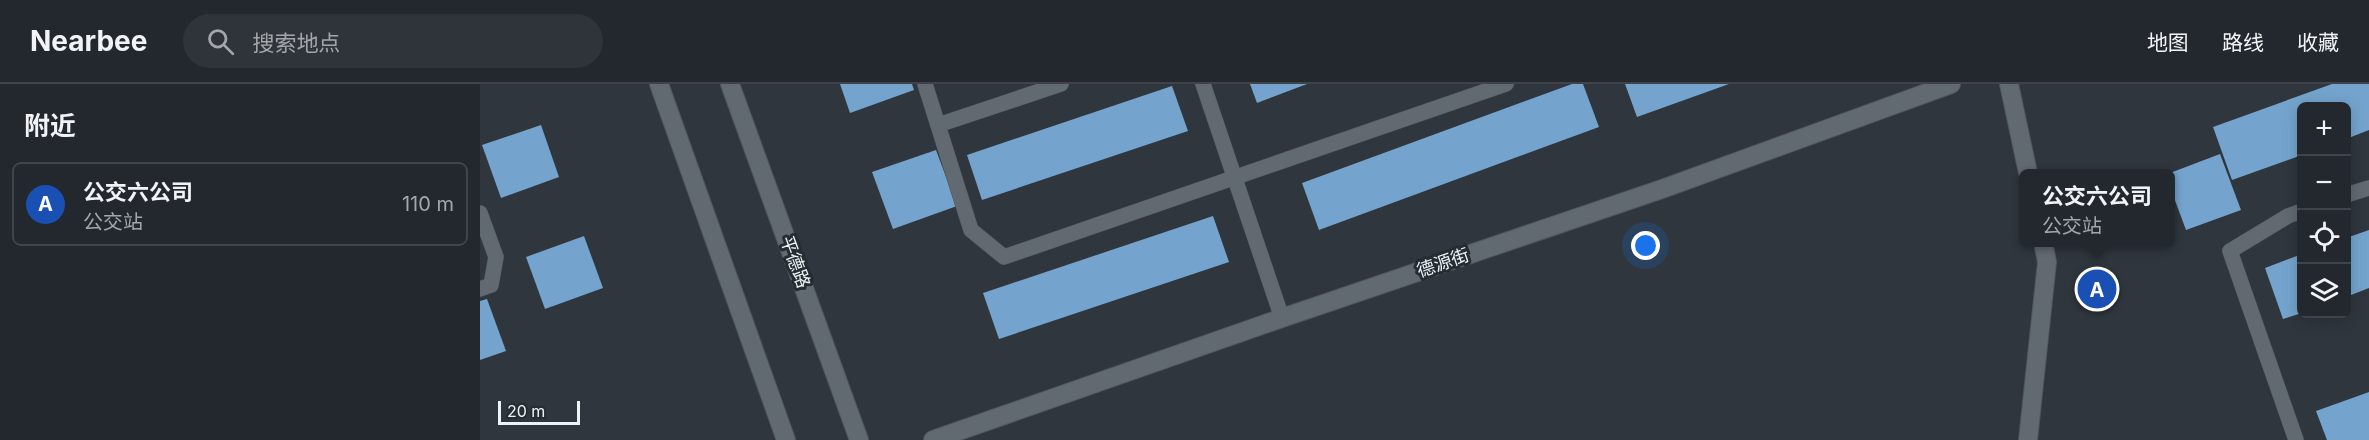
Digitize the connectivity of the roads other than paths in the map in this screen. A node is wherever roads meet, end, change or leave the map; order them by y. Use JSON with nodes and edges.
{"nodes":[{"id":1,"x":658,"y":84,"type":"edge"},
{"id":2,"x":730,"y":84,"type":"edge"},
{"id":3,"x":925,"y":84,"type":"edge"},
{"id":4,"x":1061,"y":84,"type":"edge"},
{"id":5,"x":1203,"y":84,"type":"edge"},
{"id":6,"x":1506,"y":84,"type":"edge"},
{"id":7,"x":1951,"y":84,"type":"edge"},
{"id":8,"x":2009,"y":84,"type":"edge"},
{"id":9,"x":938,"y":125,"type":"junction"},
{"id":10,"x":2027,"y":169,"type":"edge"},
{"id":11,"x":1236,"y":177,"type":"junction"},
{"id":12,"x":2369,"y":188,"type":"edge"},
{"id":13,"x":2351,"y":193,"type":"edge"},
{"id":14,"x":480,"y":213,"type":"edge"},
{"id":15,"x":2297,"y":213,"type":"edge"},
{"id":16,"x":2044,"y":247,"type":"edge"},
{"id":17,"x":480,"y":289,"type":"edge"},
{"id":18,"x":1282,"y":318,"type":"junction"},
{"id":19,"x":786,"y":440,"type":"edge"},
{"id":20,"x":859,"y":440,"type":"edge"},
{"id":21,"x":933,"y":440,"type":"edge"},
{"id":22,"x":2028,"y":440,"type":"edge"},
{"id":23,"x":2296,"y":440,"type":"edge"}],
"edges":[{"from":1,"to":19,"type":"street"},
{"from":2,"to":20,"type":"street","name":"平德路"},
{"from":3,"to":9,"type":"lane"},
{"from":4,"to":9,"type":"lane"},
{"from":5,"to":11,"type":"lane"},
{"from":6,"to":11,"type":"lane"},
{"from":7,"to":18,"type":"street","name":"德源街"},
{"from":8,"to":10,"type":"street"},
{"from":9,"to":11,"type":"lane"},
{"from":11,"to":18,"type":"lane"},
{"from":12,"to":13,"type":"lane"},
{"from":14,"to":17,"type":"lane"},
{"from":15,"to":23,"type":"lane"},
{"from":16,"to":22,"type":"street"},
{"from":18,"to":21,"type":"street","name":"德源街"}]}
